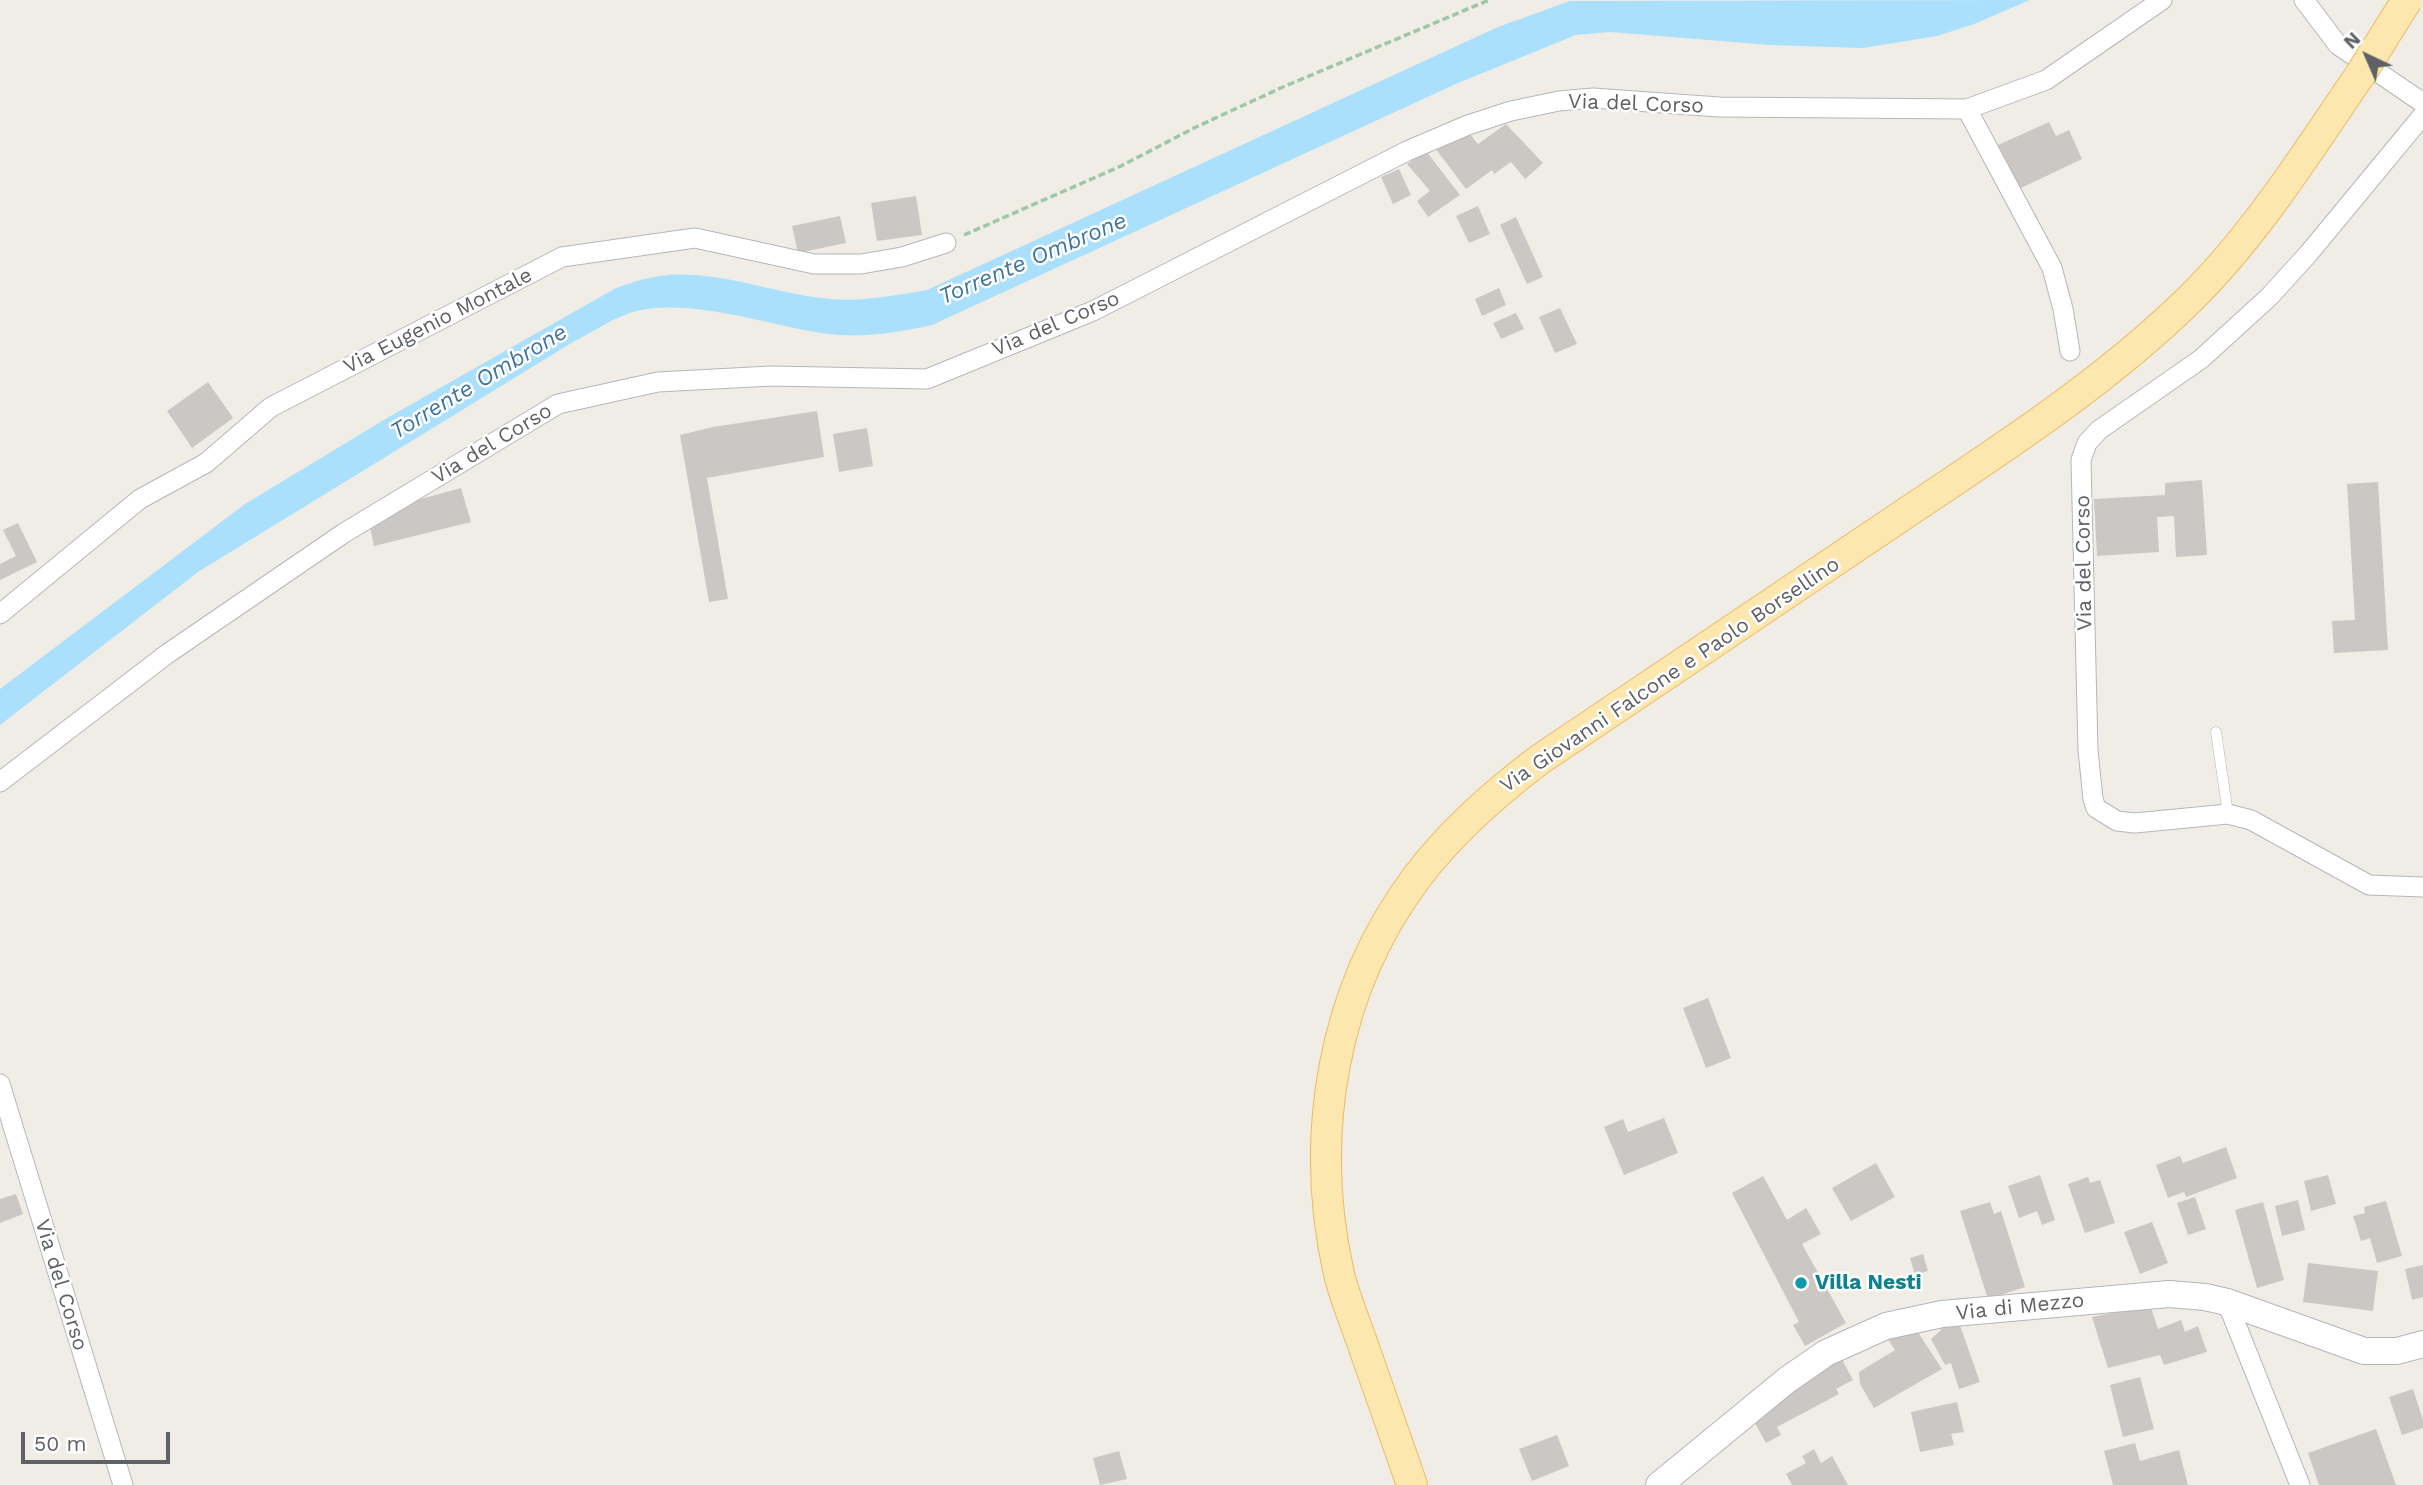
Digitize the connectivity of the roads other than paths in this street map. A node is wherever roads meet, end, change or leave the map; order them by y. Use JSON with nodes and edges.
{"nodes":[{"id":1,"x":2162,"y":0,"type":"edge"},
{"id":2,"x":2304,"y":0,"type":"edge"},
{"id":3,"x":2407,"y":0,"type":"edge"},
{"id":4,"x":2423,"y":103,"type":"edge"},
{"id":5,"x":1967,"y":109,"type":"junction"},
{"id":6,"x":2423,"y":115,"type":"edge"},
{"id":7,"x":946,"y":243,"type":"road end"},
{"id":8,"x":2070,"y":351,"type":"dead end"},
{"id":9,"x":0,"y":614,"type":"edge"},
{"id":10,"x":2216,"y":732,"type":"dead end"},
{"id":11,"x":0,"y":782,"type":"edge"},
{"id":12,"x":2228,"y":814,"type":"junction"},
{"id":13,"x":2423,"y":887,"type":"edge"},
{"id":14,"x":0,"y":1084,"type":"edge"},
{"id":15,"x":2227,"y":1302,"type":"junction"},
{"id":16,"x":2423,"y":1344,"type":"edge"},
{"id":17,"x":123,"y":1485,"type":"edge"},
{"id":18,"x":1412,"y":1485,"type":"edge"},
{"id":19,"x":1659,"y":1485,"type":"edge"},
{"id":20,"x":2300,"y":1485,"type":"edge"}],
"edges":[{"from":1,"to":5,"type":"street","name":"Via del Corso"},
{"from":2,"to":4,"type":"street"},
{"from":3,"to":18,"type":"main road","name":"Via Giovanni Falcone e Paolo Borsellino","bridge":true},
{"from":5,"to":8,"type":"street"},
{"from":5,"to":11,"type":"street","name":"Via del Corso"},
{"from":6,"to":12,"type":"street","name":"Via del Corso"},
{"from":7,"to":9,"type":"street","name":"Via Eugenio Montale"},
{"from":10,"to":12,"type":"lane"},
{"from":12,"to":13,"type":"street","name":"Via del Corso"},
{"from":14,"to":17,"type":"street","name":"Via del Corso"},
{"from":15,"to":16,"type":"street","name":"Via di Mezzo"},
{"from":15,"to":19,"type":"street","name":"Via di Mezzo"},
{"from":15,"to":20,"type":"street"}]}
